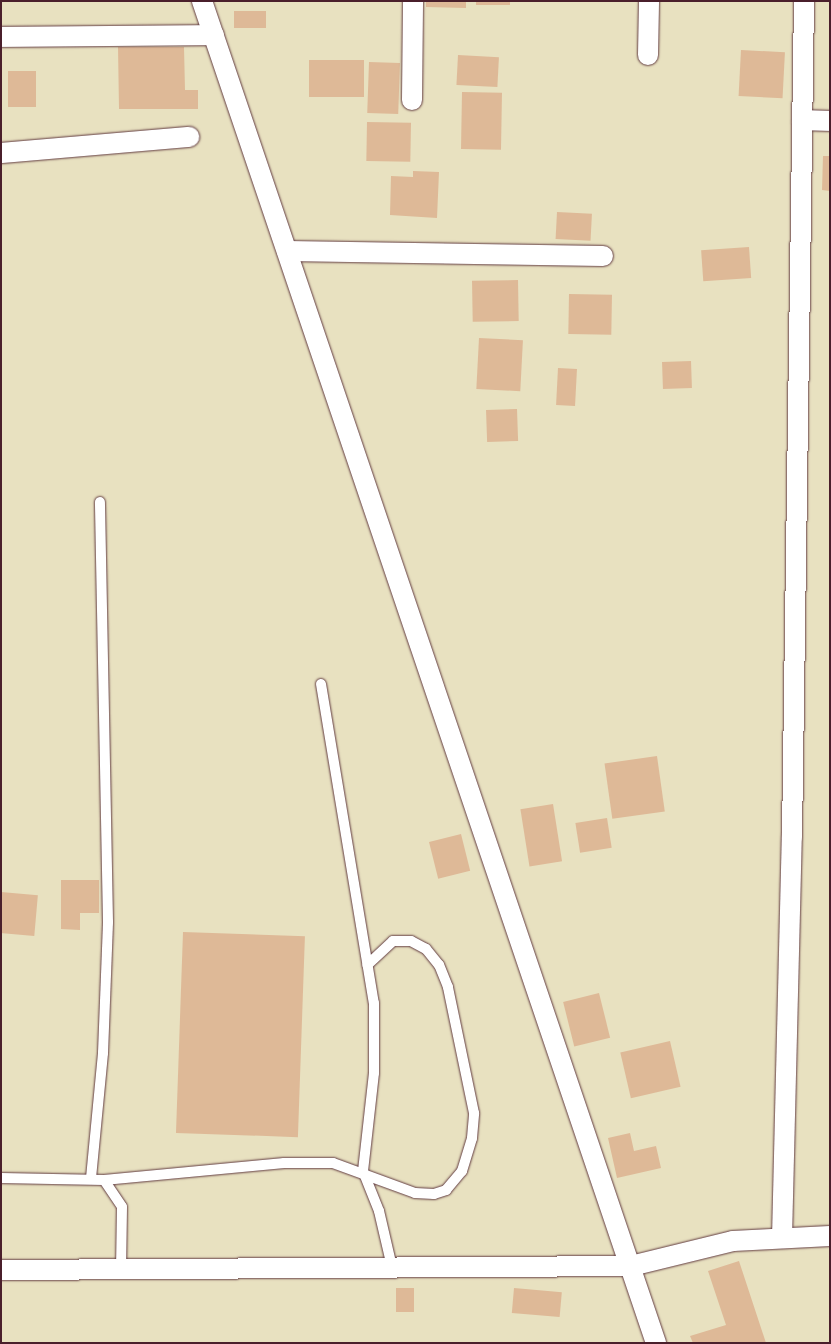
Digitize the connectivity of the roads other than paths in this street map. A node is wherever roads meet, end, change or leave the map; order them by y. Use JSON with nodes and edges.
{"nodes":[{"id":1,"x":202,"y":1,"type":"edge"},
{"id":2,"x":413,"y":1,"type":"edge"},
{"id":3,"x":649,"y":1,"type":"edge"},
{"id":4,"x":804,"y":1,"type":"edge"},
{"id":5,"x":214,"y":35,"type":"junction"},
{"id":6,"x":1,"y":37,"type":"edge"},
{"id":7,"x":648,"y":55,"type":"dead end"},
{"id":8,"x":412,"y":100,"type":"dead end"},
{"id":9,"x":802,"y":120,"type":"junction"},
{"id":10,"x":830,"y":121,"type":"edge"},
{"id":11,"x":189,"y":138,"type":"dead end"},
{"id":12,"x":1,"y":154,"type":"edge"},
{"id":13,"x":287,"y":251,"type":"junction"},
{"id":14,"x":603,"y":256,"type":"dead end"},
{"id":15,"x":100,"y":502,"type":"dead end"},
{"id":16,"x":321,"y":684,"type":"dead end"},
{"id":17,"x":367,"y":965,"type":"junction"},
{"id":18,"x":363,"y":1171,"type":"junction"},
{"id":19,"x":1,"y":1178,"type":"edge"},
{"id":20,"x":91,"y":1178,"type":"junction"},
{"id":21,"x":104,"y":1180,"type":"junction"},
{"id":22,"x":830,"y":1236,"type":"edge"},
{"id":23,"x":782,"y":1238,"type":"junction"},
{"id":24,"x":631,"y":1266,"type":"junction"},
{"id":25,"x":392,"y":1267,"type":"junction"},
{"id":26,"x":121,"y":1269,"type":"junction"},
{"id":27,"x":1,"y":1270,"type":"edge"},
{"id":28,"x":656,"y":1343,"type":"edge"}],
"edges":[{"from":1,"to":5,"type":"street"},
{"from":2,"to":8,"type":"street"},
{"from":3,"to":7,"type":"street"},
{"from":4,"to":9,"type":"street"},
{"from":5,"to":6,"type":"street"},
{"from":5,"to":13,"type":"street"},
{"from":9,"to":10,"type":"street"},
{"from":9,"to":23,"type":"street"},
{"from":11,"to":12,"type":"street"},
{"from":13,"to":14,"type":"street"},
{"from":13,"to":24,"type":"street"},
{"from":15,"to":20,"type":"lane"},
{"from":16,"to":17,"type":"lane"},
{"from":17,"to":18,"type":"lane"},
{"from":17,"to":18,"type":"lane"},
{"from":18,"to":21,"type":"lane"},
{"from":18,"to":25,"type":"lane"},
{"from":19,"to":20,"type":"lane"},
{"from":20,"to":21,"type":"lane"},
{"from":21,"to":26,"type":"lane"},
{"from":22,"to":23,"type":"street"},
{"from":23,"to":24,"type":"street"},
{"from":24,"to":25,"type":"street"},
{"from":24,"to":28,"type":"street"},
{"from":25,"to":26,"type":"street"},
{"from":26,"to":27,"type":"street"}]}
